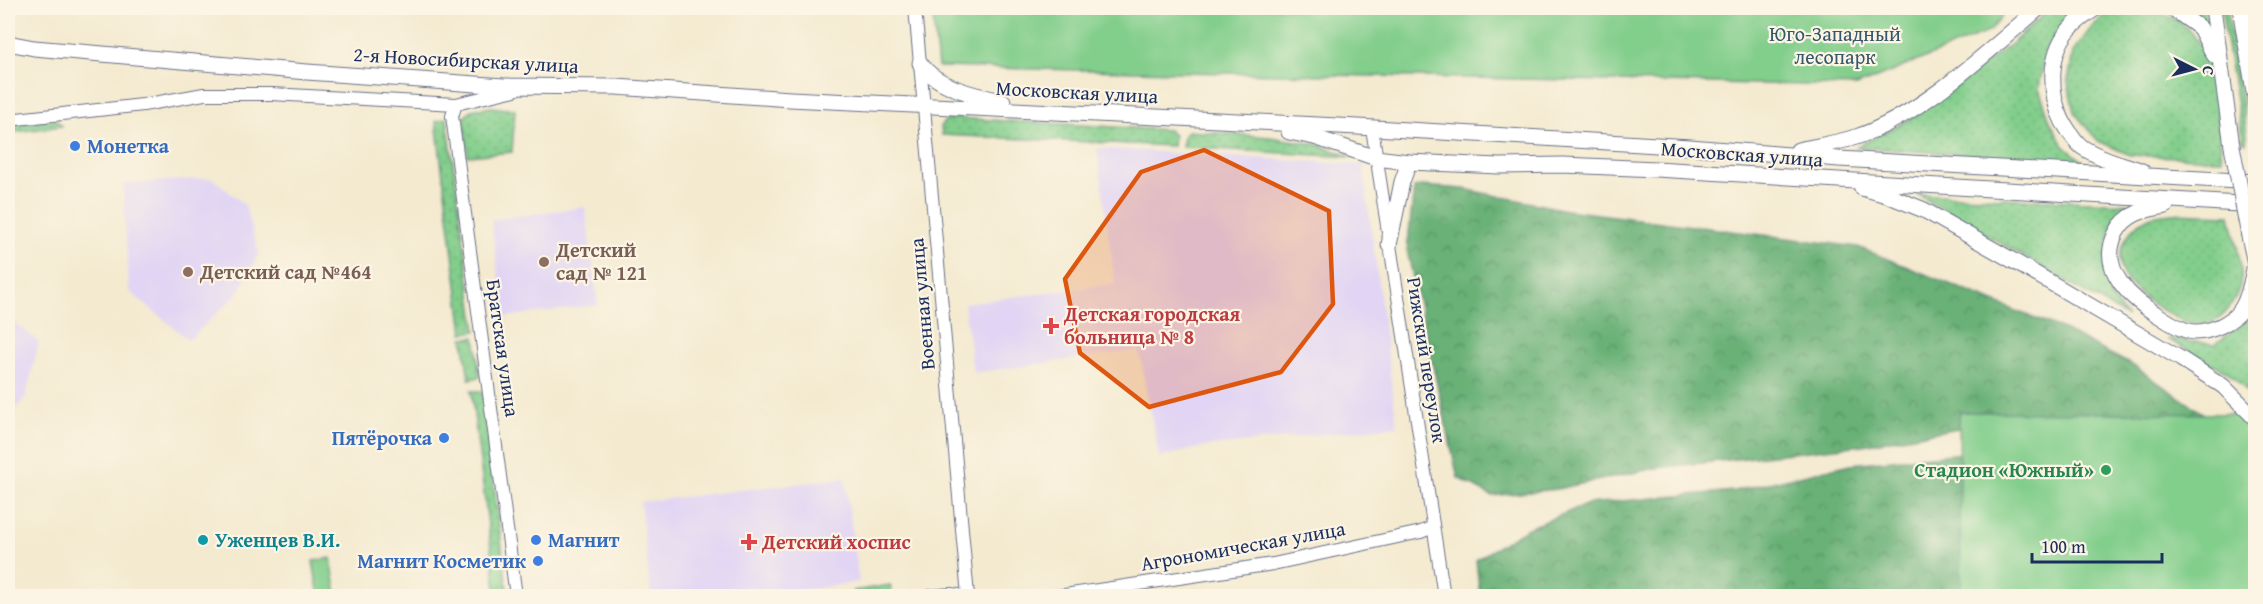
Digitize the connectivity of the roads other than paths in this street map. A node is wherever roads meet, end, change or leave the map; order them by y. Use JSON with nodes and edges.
{"nodes":[{"id":1,"x":915,"y":8,"type":"edge"},
{"id":2,"x":2039,"y":8,"type":"edge"},
{"id":3,"x":2097,"y":8,"type":"edge"},
{"id":4,"x":2172,"y":8,"type":"edge"},
{"id":5,"x":2213,"y":8,"type":"edge"},
{"id":6,"x":2240,"y":8,"type":"edge"},
{"id":7,"x":2256,"y":9,"type":"edge"},
{"id":8,"x":8,"y":43,"type":"edge"},
{"id":9,"x":920,"y":63,"type":"junction"},
{"id":10,"x":2222,"y":78,"type":"junction"},
{"id":11,"x":2252,"y":79,"type":"junction"},
{"id":12,"x":455,"y":82,"type":"junction"},
{"id":13,"x":528,"y":87,"type":"junction"},
{"id":14,"x":2256,"y":103,"type":"edge"},
{"id":15,"x":452,"y":104,"type":"junction"},
{"id":16,"x":923,"y":105,"type":"junction"},
{"id":17,"x":1037,"y":111,"type":"junction"},
{"id":18,"x":8,"y":120,"type":"edge"},
{"id":19,"x":1230,"y":121,"type":"junction"},
{"id":20,"x":1372,"y":128,"type":"junction"},
{"id":21,"x":1785,"y":153,"type":"junction"},
{"id":22,"x":1376,"y":158,"type":"junction"},
{"id":23,"x":1409,"y":162,"type":"junction"},
{"id":24,"x":2159,"y":177,"type":"junction"},
{"id":25,"x":1833,"y":181,"type":"junction"},
{"id":26,"x":2256,"y":182,"type":"edge"},
{"id":27,"x":2189,"y":201,"type":"junction"},
{"id":28,"x":2256,"y":205,"type":"edge"},
{"id":29,"x":1389,"y":245,"type":"junction"},
{"id":30,"x":2255,"y":264,"type":"edge"},
{"id":31,"x":2256,"y":268,"type":"edge"},
{"id":32,"x":2256,"y":418,"type":"edge"},
{"id":33,"x":1433,"y":527,"type":"junction"},
{"id":34,"x":516,"y":597,"type":"edge"},
{"id":35,"x":930,"y":597,"type":"edge"},
{"id":36,"x":964,"y":597,"type":"edge"},
{"id":37,"x":968,"y":597,"type":"edge"},
{"id":38,"x":1058,"y":597,"type":"edge"},
{"id":39,"x":1444,"y":597,"type":"edge"}],
"edges":[{"from":1,"to":9,"type":"street","name":"Военная улица"},
{"from":2,"to":21,"type":"main road"},
{"from":3,"to":24,"type":"main road"},
{"from":4,"to":10,"type":"main road"},
{"from":5,"to":10,"type":"main road"},
{"from":6,"to":11,"type":"main road"},
{"from":7,"to":11,"type":"main road"},
{"from":8,"to":12,"type":"main road","name":"2-я Новосибирская улица"},
{"from":9,"to":16,"type":"street","name":"Военная улица"},
{"from":9,"to":17,"type":"main road"},
{"from":10,"to":30,"type":"main road","bridge":true},
{"from":11,"to":14,"type":"main road"},
{"from":12,"to":13,"type":"main road","name":"2-я Новосибирская улица"},
{"from":12,"to":15,"type":"street","name":"Братская улица"},
{"from":13,"to":15,"type":"street"},
{"from":13,"to":16,"type":"main road","name":"2-я Новосибирская улица"},
{"from":15,"to":18,"type":"street"},
{"from":15,"to":34,"type":"street","name":"Братская улица"},
{"from":16,"to":17,"type":"main road","name":"Московская улица"},
{"from":16,"to":37,"type":"street","name":"Военная улица"},
{"from":17,"to":19,"type":"main road","name":"Московская улица"},
{"from":19,"to":20,"type":"main road","name":"Московская улица"},
{"from":19,"to":22,"type":"main road","name":"Московская улица"},
{"from":20,"to":21,"type":"main road","name":"Московская улица"},
{"from":20,"to":22,"type":"street","name":"Рижский переулок"},
{"from":21,"to":24,"type":"main road","name":"Московская улица"},
{"from":22,"to":23,"type":"main road","name":"Московская улица"},
{"from":22,"to":29,"type":"street","name":"Рижский переулок"},
{"from":23,"to":25,"type":"main road","name":"Московская улица"},
{"from":23,"to":29,"type":"main road"},
{"from":24,"to":26,"type":"main road","name":"Московская улица"},
{"from":25,"to":27,"type":"main road","name":"Московская улица"},
{"from":25,"to":32,"type":"main road"},
{"from":27,"to":28,"type":"main road","name":"Московская улица"},
{"from":27,"to":30,"type":"main road"},
{"from":29,"to":33,"type":"street","name":"Рижский переулок"},
{"from":30,"to":31,"type":"main road"},
{"from":33,"to":38,"type":"street","name":"Агрономическая улица"},
{"from":33,"to":39,"type":"street","name":"Рижский переулок"},
{"from":35,"to":36,"type":"street"}]}
